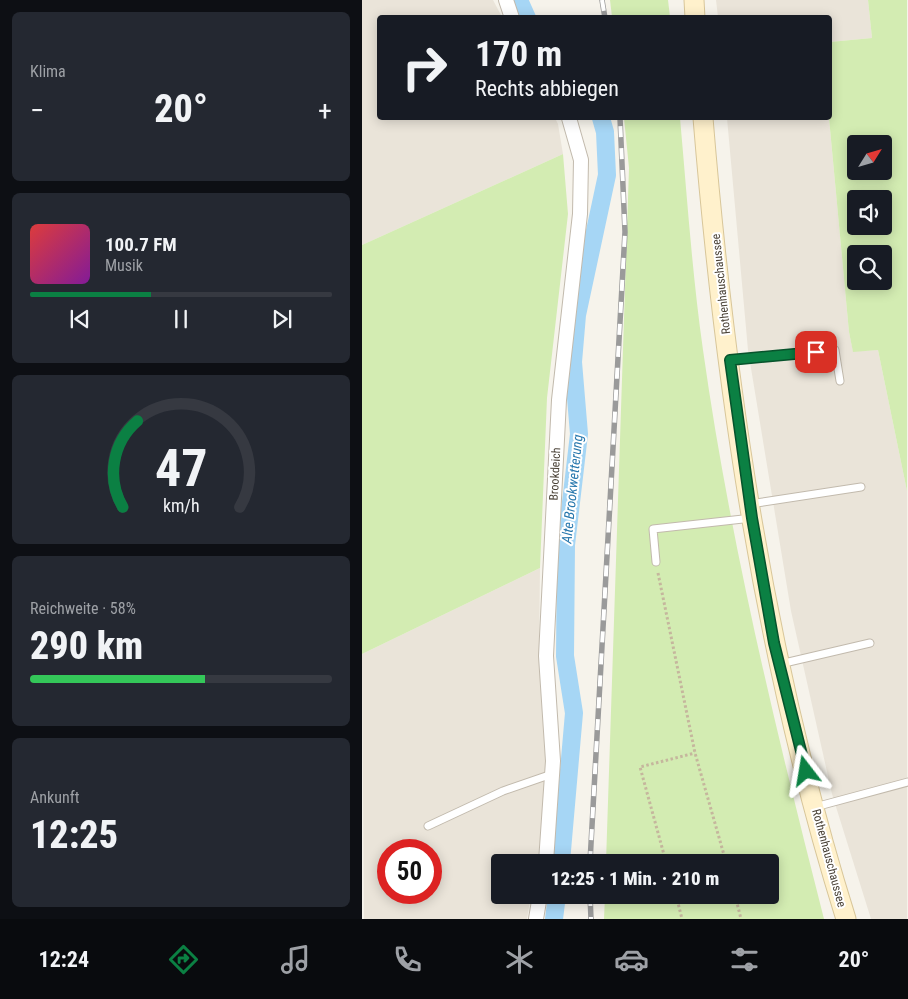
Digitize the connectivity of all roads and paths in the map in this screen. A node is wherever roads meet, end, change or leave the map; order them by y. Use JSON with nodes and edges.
{"nodes":[{"id":1,"x":506,"y":0,"type":"edge"},
{"id":2,"x":694,"y":0,"type":"edge"},
{"id":3,"x":511,"y":15,"type":"edge"},
{"id":4,"x":695,"y":15,"type":"edge"},
{"id":5,"x":570,"y":120,"type":"edge"},
{"id":6,"x":703,"y":120,"type":"edge"},
{"id":7,"x":730,"y":360,"type":"junction"},
{"id":8,"x":840,"y":381,"type":"dead end"},
{"id":9,"x":861,"y":487,"type":"dead end"},
{"id":10,"x":751,"y":511,"type":"junction"},
{"id":11,"x":656,"y":562,"type":"joint"},
{"id":12,"x":870,"y":643,"type":"dead end"},
{"id":13,"x":780,"y":664,"type":"junction"},
{"id":14,"x":695,"y":753,"type":"junction"},
{"id":15,"x":552,"y":774,"type":"junction"},
{"id":16,"x":908,"y":782,"type":"edge"},
{"id":17,"x":815,"y":807,"type":"junction"},
{"id":18,"x":428,"y":826,"type":"dead end"},
{"id":19,"x":547,"y":854,"type":"edge"},
{"id":20,"x":664,"y":854,"type":"edge"},
{"id":21,"x":724,"y":854,"type":"edge"},
{"id":22,"x":538,"y":904,"type":"edge"},
{"id":23,"x":678,"y":904,"type":"edge"},
{"id":24,"x":737,"y":904,"type":"edge"},
{"id":25,"x":536,"y":919,"type":"edge"},
{"id":26,"x":682,"y":919,"type":"edge"},
{"id":27,"x":741,"y":919,"type":"edge"},
{"id":28,"x":846,"y":919,"type":"edge"}],
"edges":[{"from":1,"to":3,"type":"street"},
{"from":2,"to":4,"type":"main road"},
{"from":5,"to":15,"type":"street","name":"Brookdeich"},
{"from":6,"to":7,"type":"main road","name":"Rothenhauschaussee"},
{"from":7,"to":8,"type":"lane"},
{"from":7,"to":10,"type":"main road","name":"Rothenhauschaussee"},
{"from":9,"to":10,"type":"lane"},
{"from":10,"to":11,"type":"lane"},
{"from":10,"to":13,"type":"main road","name":"Rothenhauschaussee"},
{"from":11,"to":14,"type":"path"},
{"from":12,"to":13,"type":"lane"},
{"from":13,"to":17,"type":"main road","name":"Rothenhauschaussee"},
{"from":14,"to":20,"type":"path"},
{"from":14,"to":21,"type":"path"},
{"from":15,"to":18,"type":"lane"},
{"from":15,"to":19,"type":"street","name":"Brookdeich"},
{"from":16,"to":17,"type":"lane"},
{"from":17,"to":28,"type":"main road","name":"Rothenhauschaussee"},
{"from":22,"to":25,"type":"street"},
{"from":23,"to":26,"type":"path"},
{"from":24,"to":27,"type":"path"}]}
